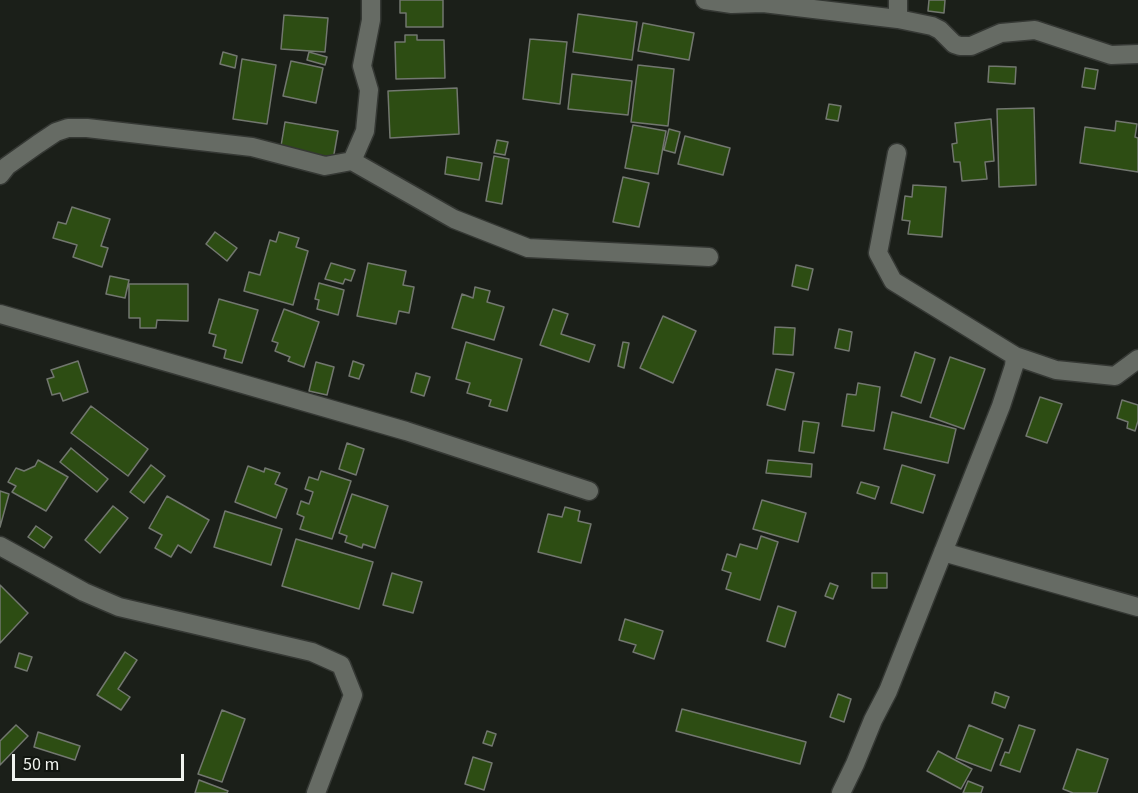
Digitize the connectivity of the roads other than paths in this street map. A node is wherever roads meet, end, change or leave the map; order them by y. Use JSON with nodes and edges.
{"nodes":[{"id":1,"x":371,"y":0,"type":"edge"},
{"id":2,"x":705,"y":0,"type":"edge"},
{"id":3,"x":898,"y":0,"type":"edge"},
{"id":4,"x":898,"y":19,"type":"junction"},
{"id":5,"x":1138,"y":54,"type":"edge"},
{"id":6,"x":897,"y":153,"type":"dead end"},
{"id":7,"x":352,"y":161,"type":"junction"},
{"id":8,"x":2,"y":168,"type":"edge"},
{"id":9,"x":709,"y":257,"type":"dead end"},
{"id":10,"x":0,"y":314,"type":"edge"},
{"id":11,"x":1015,"y":356,"type":"junction"},
{"id":12,"x":1138,"y":359,"type":"edge"},
{"id":13,"x":589,"y":492,"type":"dead end"},
{"id":14,"x":0,"y":546,"type":"edge"},
{"id":15,"x":943,"y":552,"type":"junction"},
{"id":16,"x":1138,"y":607,"type":"edge"},
{"id":17,"x":316,"y":793,"type":"edge"},
{"id":18,"x":840,"y":793,"type":"edge"}],
"edges":[{"from":1,"to":7,"type":"street"},
{"from":2,"to":4,"type":"street"},
{"from":3,"to":4,"type":"street"},
{"from":4,"to":5,"type":"street"},
{"from":6,"to":11,"type":"street"},
{"from":7,"to":8,"type":"street"},
{"from":7,"to":9,"type":"street"},
{"from":10,"to":13,"type":"street"},
{"from":11,"to":12,"type":"street"},
{"from":11,"to":15,"type":"street"},
{"from":14,"to":17,"type":"street"},
{"from":15,"to":16,"type":"street"},
{"from":15,"to":18,"type":"street"}]}
